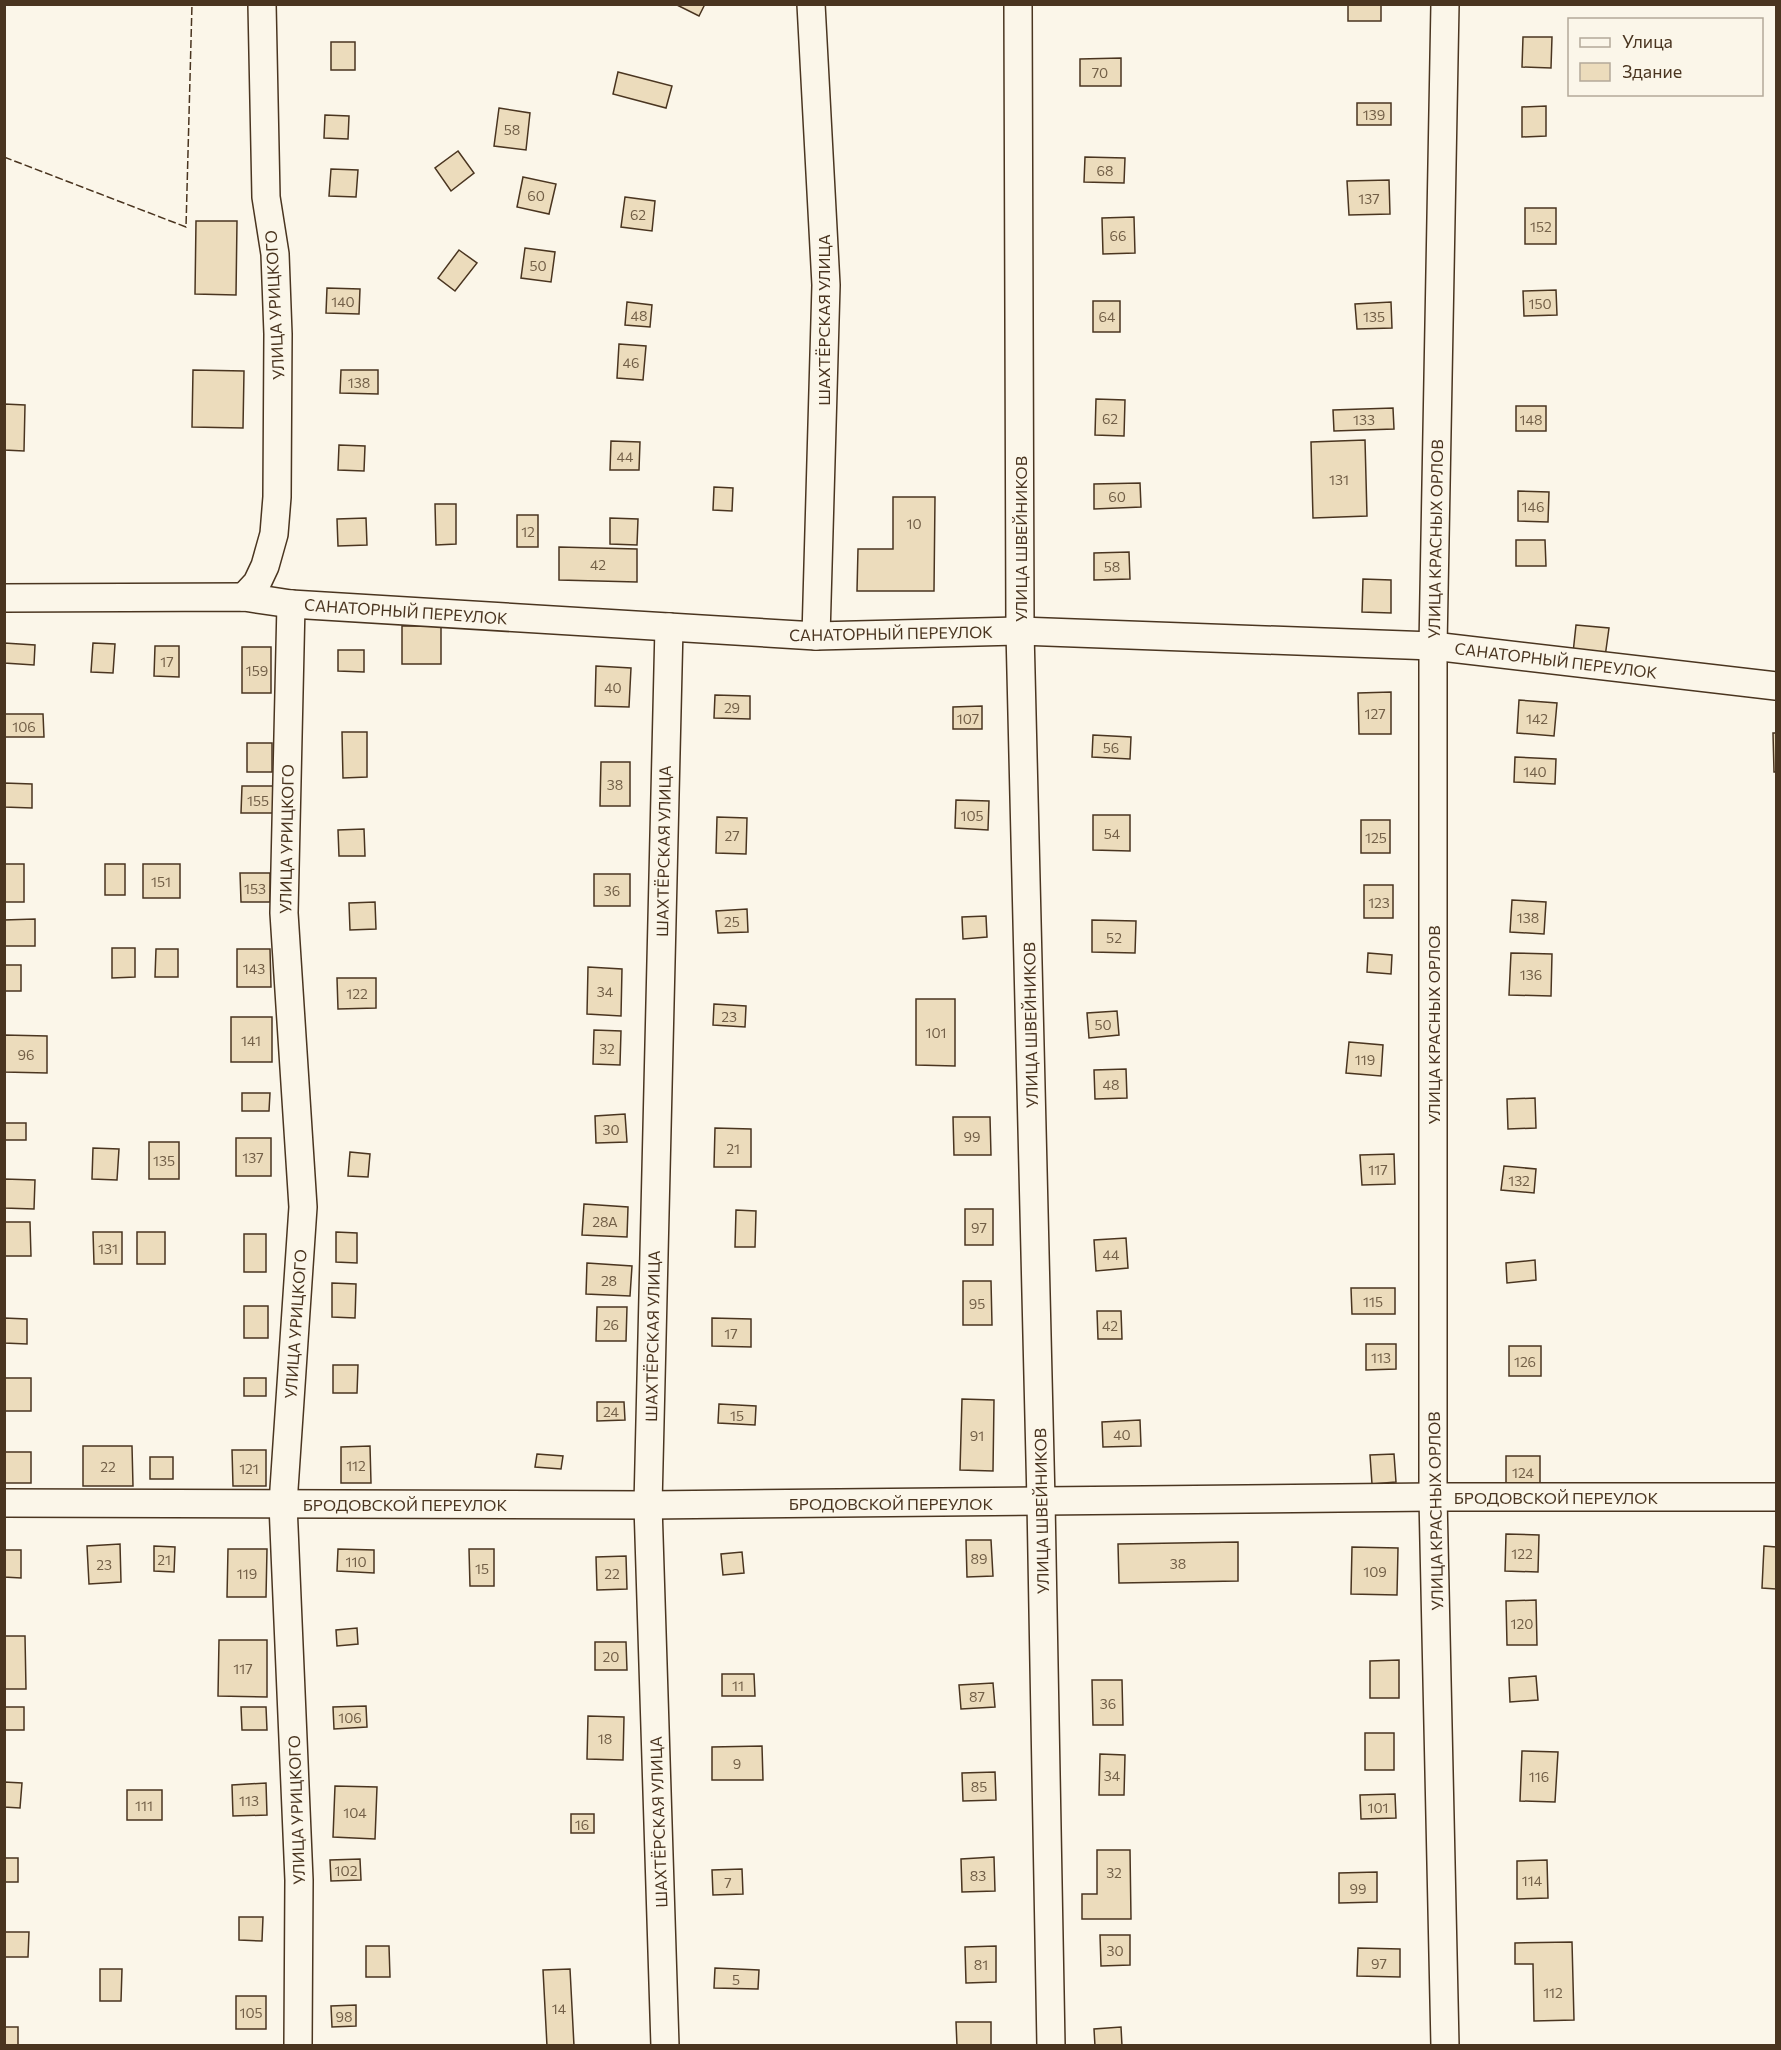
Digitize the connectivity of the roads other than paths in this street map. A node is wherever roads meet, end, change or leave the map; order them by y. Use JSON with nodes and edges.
{"nodes":[{"id":1,"x":262,"y":4,"type":"edge"},
{"id":2,"x":811,"y":4,"type":"edge"},
{"id":3,"x":1018,"y":4,"type":"edge"},
{"id":4,"x":1445,"y":4,"type":"edge"},
{"id":5,"x":244,"y":597,"type":"junction"},
{"id":6,"x":4,"y":598,"type":"edge"},
{"id":7,"x":291,"y":604,"type":"junction"},
{"id":8,"x":669,"y":627,"type":"junction"},
{"id":9,"x":1020,"y":631,"type":"junction"},
{"id":10,"x":816,"y":636,"type":"junction"},
{"id":11,"x":1433,"y":646,"type":"junction"},
{"id":12,"x":1776,"y":686,"type":"edge"},
{"id":13,"x":1433,"y":1497,"type":"junction"},
{"id":14,"x":1776,"y":1497,"type":"edge"},
{"id":15,"x":1041,"y":1502,"type":"junction"},
{"id":16,"x":4,"y":1503,"type":"edge"},
{"id":17,"x":283,"y":1504,"type":"junction"},
{"id":18,"x":648,"y":1505,"type":"junction"},
{"id":19,"x":298,"y":2046,"type":"edge"},
{"id":20,"x":665,"y":2046,"type":"edge"},
{"id":21,"x":1051,"y":2046,"type":"edge"},
{"id":22,"x":1445,"y":2046,"type":"edge"}],
"edges":[{"from":1,"to":5,"type":"street","name":"УЛИЦА УРИЦКОГО"},
{"from":2,"to":10,"type":"street","name":"ШАХТЁРСКАЯ УЛИЦА"},
{"from":3,"to":9,"type":"street","name":"УЛИЦА ШВЕЙНИКОВ"},
{"from":4,"to":11,"type":"street","name":"УЛИЦА КРАСНЫХ ОРЛОВ"},
{"from":5,"to":6,"type":"street","name":"САНАТОРНЫЙ ПЕРЕУЛОК"},
{"from":5,"to":7,"type":"street","name":"САНАТОРНЫЙ ПЕРЕУЛОК"},
{"from":7,"to":8,"type":"street","name":"САНАТОРНЫЙ ПЕРЕУЛОК"},
{"from":7,"to":17,"type":"street","name":"УЛИЦА УРИЦКОГО"},
{"from":8,"to":10,"type":"street","name":"САНАТОРНЫЙ ПЕРЕУЛОК"},
{"from":8,"to":18,"type":"street","name":"ШАХТЁРСКАЯ УЛИЦА"},
{"from":9,"to":10,"type":"street","name":"САНАТОРНЫЙ ПЕРЕУЛОК"},
{"from":9,"to":11,"type":"street","name":"САНАТОРНЫЙ ПЕРЕУЛОК"},
{"from":9,"to":15,"type":"street","name":"УЛИЦА ШВЕЙНИКОВ"},
{"from":11,"to":12,"type":"street","name":"САНАТОРНЫЙ ПЕРЕУЛОК"},
{"from":11,"to":13,"type":"street","name":"УЛИЦА КРАСНЫХ ОРЛОВ"},
{"from":13,"to":14,"type":"street","name":"БРОДОВСКОЙ ПЕРЕУЛОК"},
{"from":13,"to":15,"type":"street","name":"БРОДОВСКОЙ ПЕРЕУЛОК"},
{"from":13,"to":22,"type":"street","name":"УЛИЦА КРАСНЫХ ОРЛОВ"},
{"from":15,"to":18,"type":"street","name":"БРОДОВСКОЙ ПЕРЕУЛОК"},
{"from":15,"to":21,"type":"street","name":"УЛИЦА ШВЕЙНИКОВ"},
{"from":16,"to":17,"type":"street","name":"БРОДОВСКОЙ ПЕРЕУЛОК"},
{"from":17,"to":18,"type":"street","name":"БРОДОВСКОЙ ПЕРЕУЛОК"},
{"from":17,"to":19,"type":"street","name":"УЛИЦА УРИЦКОГО"},
{"from":18,"to":20,"type":"street","name":"ШАХТЁРСКАЯ УЛИЦА"}]}
